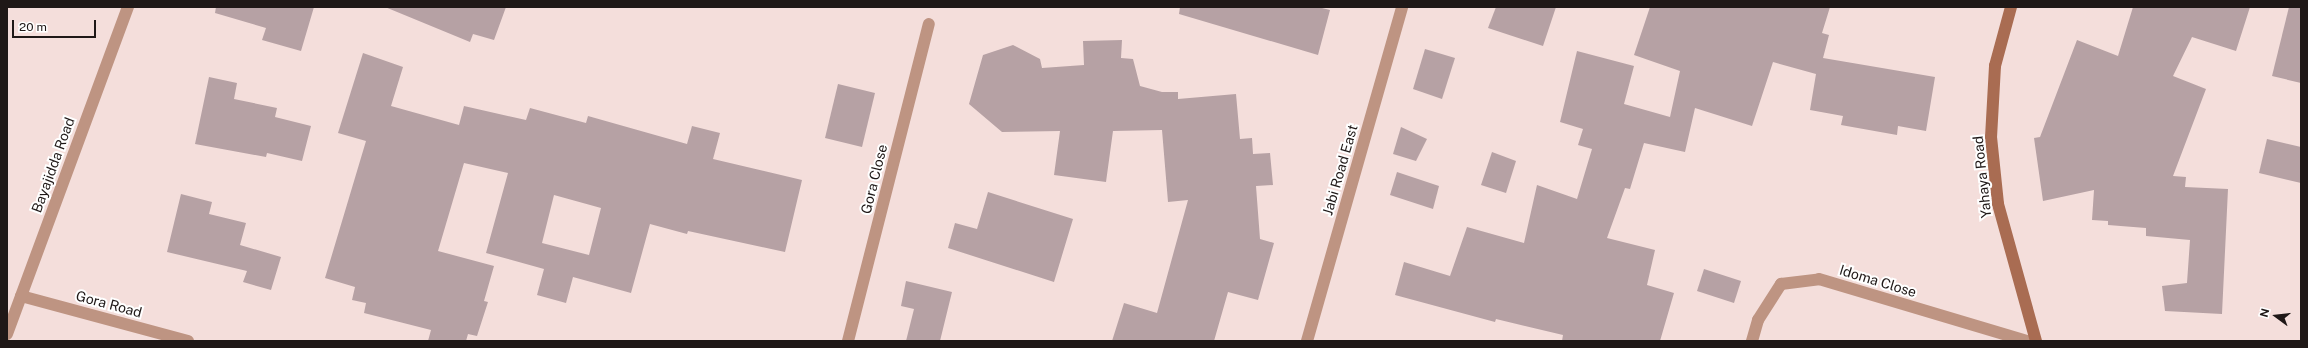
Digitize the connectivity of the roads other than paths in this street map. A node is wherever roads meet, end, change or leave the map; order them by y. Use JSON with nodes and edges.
{"nodes":[{"id":1,"x":128,"y":7,"type":"edge"},
{"id":2,"x":1402,"y":7,"type":"edge"},
{"id":3,"x":2011,"y":7,"type":"edge"},
{"id":4,"x":929,"y":24,"type":"dead end"},
{"id":5,"x":21,"y":296,"type":"junction"},
{"id":6,"x":7,"y":334,"type":"edge"},
{"id":7,"x":188,"y":341,"type":"edge"},
{"id":8,"x":848,"y":341,"type":"edge"},
{"id":9,"x":1307,"y":341,"type":"edge"},
{"id":10,"x":1752,"y":341,"type":"edge"},
{"id":11,"x":2027,"y":341,"type":"edge"},
{"id":12,"x":2036,"y":341,"type":"edge"}],
"edges":[{"from":1,"to":5,"type":"street","name":"Bayajidda Road"},
{"from":2,"to":9,"type":"street","name":"Jabi Road East"},
{"from":3,"to":12,"type":"street","name":"Yahaya Road"},
{"from":4,"to":8,"type":"street","name":"Gora Close"},
{"from":5,"to":6,"type":"street","name":"Bayajidda Road"},
{"from":5,"to":7,"type":"street","name":"Gora Road"},
{"from":10,"to":11,"type":"street","name":"Idoma Close"}]}
